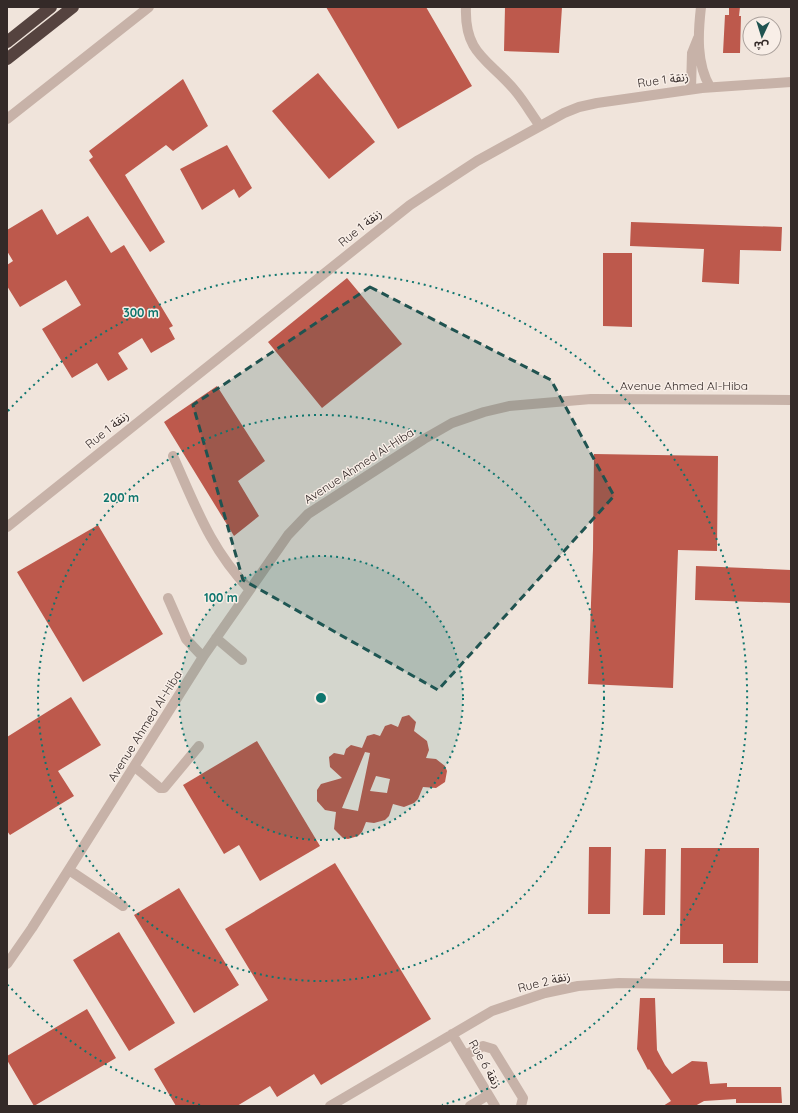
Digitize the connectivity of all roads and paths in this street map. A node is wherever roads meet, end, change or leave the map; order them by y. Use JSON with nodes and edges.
{"nodes":[{"id":1,"x":51,"y":7,"type":"edge"},
{"id":2,"x":73,"y":7,"type":"edge"},
{"id":3,"x":149,"y":7,"type":"edge"},
{"id":4,"x":466,"y":7,"type":"edge"},
{"id":5,"x":701,"y":7,"type":"edge"},
{"id":6,"x":698,"y":38,"type":"junction"},
{"id":7,"x":7,"y":42,"type":"edge"},
{"id":8,"x":7,"y":59,"type":"edge"},
{"id":9,"x":791,"y":82,"type":"edge"},
{"id":10,"x":710,"y":87,"type":"junction"},
{"id":11,"x":691,"y":89,"type":"junction"},
{"id":12,"x":7,"y":118,"type":"edge"},
{"id":13,"x":540,"y":126,"type":"junction"},
{"id":14,"x":791,"y":400,"type":"edge"},
{"id":15,"x":173,"y":456,"type":"dead end"},
{"id":16,"x":7,"y":527,"type":"edge"},
{"id":17,"x":249,"y":589,"type":"junction"},
{"id":18,"x":168,"y":598,"type":"dead end"},
{"id":19,"x":216,"y":638,"type":"junction"},
{"id":20,"x":203,"y":657,"type":"junction"},
{"id":21,"x":242,"y":660,"type":"dead end"},
{"id":22,"x":199,"y":746,"type":"dead end"},
{"id":23,"x":135,"y":767,"type":"junction"},
{"id":24,"x":70,"y":870,"type":"junction"},
{"id":25,"x":123,"y":906,"type":"dead end"},
{"id":26,"x":7,"y":964,"type":"edge"},
{"id":27,"x":791,"y":986,"type":"edge"},
{"id":28,"x":452,"y":1034,"type":"junction"},
{"id":29,"x":464,"y":1055,"type":"junction"},
{"id":30,"x":488,"y":1095,"type":"junction"},
{"id":31,"x":330,"y":1106,"type":"edge"},
{"id":32,"x":470,"y":1106,"type":"edge"},
{"id":33,"x":495,"y":1106,"type":"edge"},
{"id":34,"x":521,"y":1106,"type":"edge"}],
"edges":[{"from":1,"to":7,"type":"highway"},
{"from":2,"to":8,"type":"highway"},
{"from":3,"to":12,"type":"street"},
{"from":4,"to":13,"type":"street"},
{"from":5,"to":6,"type":"street"},
{"from":6,"to":10,"type":"street"},
{"from":6,"to":11,"type":"street"},
{"from":9,"to":10,"type":"street","name":"Rue 1 زنقة"},
{"from":10,"to":11,"type":"street","name":"Rue 1 زنقة"},
{"from":11,"to":13,"type":"street","name":"Rue 1 زنقة"},
{"from":13,"to":16,"type":"street","name":"Rue 1 زنقة"},
{"from":14,"to":17,"type":"street","name":"Avenue Ahmed Al-Hiba"},
{"from":15,"to":17,"type":"street"},
{"from":17,"to":19,"type":"street","name":"Avenue Ahmed Al-Hiba"},
{"from":18,"to":20,"type":"street"},
{"from":19,"to":20,"type":"street","name":"Avenue Ahmed Al-Hiba"},
{"from":19,"to":21,"type":"street"},
{"from":20,"to":23,"type":"street","name":"Avenue Ahmed Al-Hiba"},
{"from":22,"to":23,"type":"street"},
{"from":23,"to":24,"type":"street","name":"Avenue Ahmed Al-Hiba"},
{"from":24,"to":25,"type":"street"},
{"from":24,"to":26,"type":"street","name":"Avenue Ahmed Al-Hiba"},
{"from":27,"to":28,"type":"street","name":"Rue 2 زنقة"},
{"from":28,"to":29,"type":"street","name":"Rue 6 زنقة"},
{"from":28,"to":31,"type":"street","name":"Rue 2 زنقة"},
{"from":29,"to":30,"type":"street","name":"Rue 6 زنقة"},
{"from":29,"to":34,"type":"street"},
{"from":30,"to":32,"type":"street"},
{"from":30,"to":33,"type":"street","name":"Rue 6 زنقة"}]}
